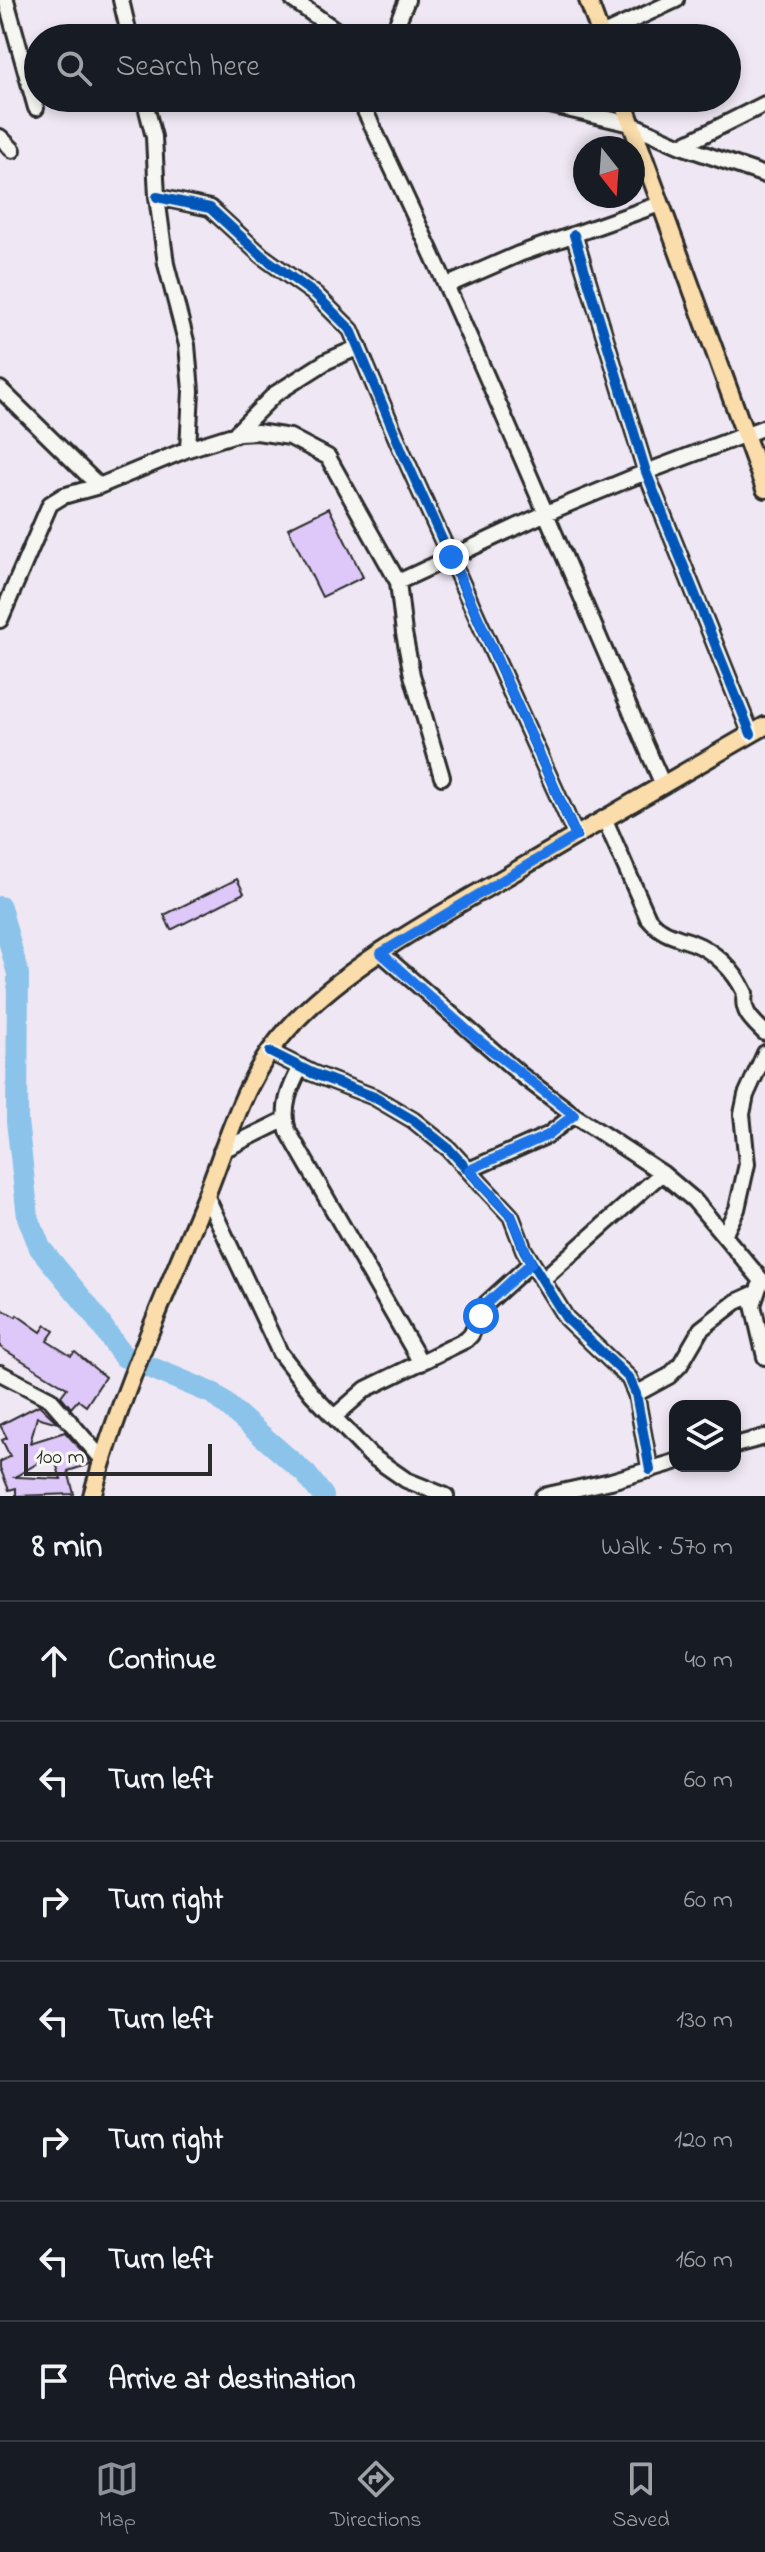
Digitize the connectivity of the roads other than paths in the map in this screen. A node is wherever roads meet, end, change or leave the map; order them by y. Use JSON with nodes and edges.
{"nodes":[{"id":1,"x":6,"y":0,"type":"edge"},
{"id":2,"x":121,"y":0,"type":"edge"},
{"id":3,"x":293,"y":0,"type":"edge"},
{"id":4,"x":407,"y":0,"type":"edge"},
{"id":5,"x":588,"y":0,"type":"edge"},
{"id":6,"x":676,"y":0,"type":"edge"},
{"id":7,"x":127,"y":24,"type":"edge"},
{"id":8,"x":327,"y":24,"type":"edge"},
{"id":9,"x":397,"y":24,"type":"edge"},
{"id":10,"x":596,"y":24,"type":"edge"},
{"id":11,"x":627,"y":24,"type":"edge"},
{"id":12,"x":24,"y":65,"type":"edge"},
{"id":13,"x":765,"y":104,"type":"edge"},
{"id":14,"x":148,"y":112,"type":"edge"},
{"id":15,"x":365,"y":112,"type":"edge"},
{"id":16,"x":580,"y":112,"type":"edge"},
{"id":17,"x":627,"y":112,"type":"edge"},
{"id":18,"x":631,"y":124,"type":"junction"},
{"id":19,"x":0,"y":137,"type":"edge"},
{"id":20,"x":681,"y":146,"type":"junction"},
{"id":21,"x":13,"y":150,"type":"dead end"},
{"id":22,"x":765,"y":175,"type":"edge"},
{"id":23,"x":157,"y":197,"type":"junction"},
{"id":24,"x":660,"y":204,"type":"junction"},
{"id":25,"x":574,"y":235,"type":"junction"},
{"id":26,"x":448,"y":285,"type":"junction"},
{"id":27,"x":359,"y":347,"type":"junction"},
{"id":28,"x":3,"y":395,"type":"edge"},
{"id":29,"x":765,"y":427,"type":"edge"},
{"id":30,"x":746,"y":434,"type":"junction"},
{"id":31,"x":234,"y":435,"type":"junction"},
{"id":32,"x":188,"y":449,"type":"junction"},
{"id":33,"x":646,"y":472,"type":"junction"},
{"id":34,"x":99,"y":486,"type":"junction"},
{"id":35,"x":765,"y":489,"type":"edge"},
{"id":36,"x":544,"y":514,"type":"junction"},
{"id":37,"x":451,"y":557,"type":"junction"},
{"id":38,"x":398,"y":582,"type":"junction"},
{"id":39,"x":0,"y":620,"type":"edge"},
{"id":40,"x":758,"y":730,"type":"edge"},
{"id":41,"x":442,"y":777,"type":"dead end"},
{"id":42,"x":663,"y":785,"type":"junction"},
{"id":43,"x":605,"y":820,"type":"junction"},
{"id":44,"x":576,"y":836,"type":"junction"},
{"id":45,"x":381,"y":953,"type":"junction"},
{"id":46,"x":765,"y":1033,"type":"edge"},
{"id":47,"x":270,"y":1052,"type":"junction"},
{"id":48,"x":765,"y":1053,"type":"edge"},
{"id":49,"x":301,"y":1067,"type":"junction"},
{"id":50,"x":574,"y":1115,"type":"junction"},
{"id":51,"x":284,"y":1120,"type":"junction"},
{"id":52,"x":221,"y":1151,"type":"junction"},
{"id":53,"x":469,"y":1170,"type":"junction"},
{"id":54,"x":662,"y":1173,"type":"junction"},
{"id":55,"x":206,"y":1195,"type":"junction"},
{"id":56,"x":724,"y":1235,"type":"junction"},
{"id":57,"x":531,"y":1263,"type":"junction"},
{"id":58,"x":542,"y":1280,"type":"junction"},
{"id":59,"x":761,"y":1285,"type":"edge"},
{"id":60,"x":765,"y":1357,"type":"edge"},
{"id":61,"x":421,"y":1363,"type":"junction"},
{"id":62,"x":0,"y":1373,"type":"edge"},
{"id":63,"x":636,"y":1394,"type":"junction"},
{"id":64,"x":334,"y":1417,"type":"junction"},
{"id":65,"x":765,"y":1437,"type":"edge"},
{"id":66,"x":741,"y":1443,"type":"edge"},
{"id":67,"x":102,"y":1459,"type":"junction"},
{"id":68,"x":669,"y":1464,"type":"edge"},
{"id":69,"x":650,"y":1470,"type":"junction"},
{"id":70,"x":580,"y":1493,"type":"edge"},
{"id":71,"x":92,"y":1496,"type":"edge"},
{"id":72,"x":446,"y":1496,"type":"edge"},
{"id":73,"x":543,"y":1496,"type":"edge"}],
"edges":[{"from":1,"to":12,"type":"street"},
{"from":2,"to":7,"type":"street"},
{"from":3,"to":8,"type":"street"},
{"from":4,"to":9,"type":"street"},
{"from":5,"to":10,"type":"main road"},
{"from":6,"to":11,"type":"street"},
{"from":13,"to":20,"type":"street"},
{"from":14,"to":23,"type":"street"},
{"from":15,"to":26,"type":"street"},
{"from":16,"to":18,"type":"street"},
{"from":17,"to":18,"type":"main road"},
{"from":18,"to":20,"type":"street"},
{"from":18,"to":24,"type":"main road"},
{"from":19,"to":21,"type":"street"},
{"from":20,"to":22,"type":"street"},
{"from":23,"to":27,"type":"street"},
{"from":23,"to":32,"type":"street"},
{"from":24,"to":25,"type":"street"},
{"from":24,"to":30,"type":"main road"},
{"from":25,"to":26,"type":"street"},
{"from":25,"to":33,"type":"street"},
{"from":26,"to":36,"type":"street"},
{"from":27,"to":31,"type":"street"},
{"from":27,"to":37,"type":"street"},
{"from":28,"to":34,"type":"street"},
{"from":29,"to":30,"type":"street"},
{"from":30,"to":33,"type":"street"},
{"from":30,"to":35,"type":"main road"},
{"from":31,"to":32,"type":"street"},
{"from":31,"to":38,"type":"street"},
{"from":32,"to":34,"type":"street"},
{"from":33,"to":36,"type":"street"},
{"from":33,"to":40,"type":"street"},
{"from":34,"to":39,"type":"street"},
{"from":36,"to":37,"type":"street"},
{"from":36,"to":42,"type":"street"},
{"from":37,"to":38,"type":"street"},
{"from":37,"to":44,"type":"street"},
{"from":38,"to":41,"type":"street"},
{"from":40,"to":42,"type":"main road"},
{"from":42,"to":43,"type":"main road"},
{"from":43,"to":44,"type":"main road"},
{"from":43,"to":46,"type":"street"},
{"from":44,"to":45,"type":"main road"},
{"from":45,"to":47,"type":"main road"},
{"from":45,"to":50,"type":"street"},
{"from":47,"to":49,"type":"street"},
{"from":47,"to":52,"type":"main road"},
{"from":48,"to":56,"type":"street"},
{"from":49,"to":51,"type":"street"},
{"from":49,"to":53,"type":"street"},
{"from":50,"to":53,"type":"street"},
{"from":50,"to":54,"type":"street"},
{"from":51,"to":52,"type":"street"},
{"from":51,"to":61,"type":"street"},
{"from":52,"to":55,"type":"main road"},
{"from":53,"to":57,"type":"street"},
{"from":54,"to":56,"type":"street"},
{"from":54,"to":58,"type":"street"},
{"from":55,"to":64,"type":"street"},
{"from":55,"to":67,"type":"main road"},
{"from":56,"to":59,"type":"street"},
{"from":57,"to":58,"type":"street"},
{"from":57,"to":61,"type":"street"},
{"from":58,"to":63,"type":"street"},
{"from":59,"to":60,"type":"street"},
{"from":59,"to":63,"type":"street"},
{"from":61,"to":64,"type":"street"},
{"from":62,"to":67,"type":"street"},
{"from":63,"to":69,"type":"street"},
{"from":64,"to":72,"type":"street"},
{"from":65,"to":66,"type":"street"},
{"from":67,"to":71,"type":"main road"},
{"from":68,"to":69,"type":"street"},
{"from":69,"to":70,"type":"street"},
{"from":70,"to":73,"type":"street"}]}
